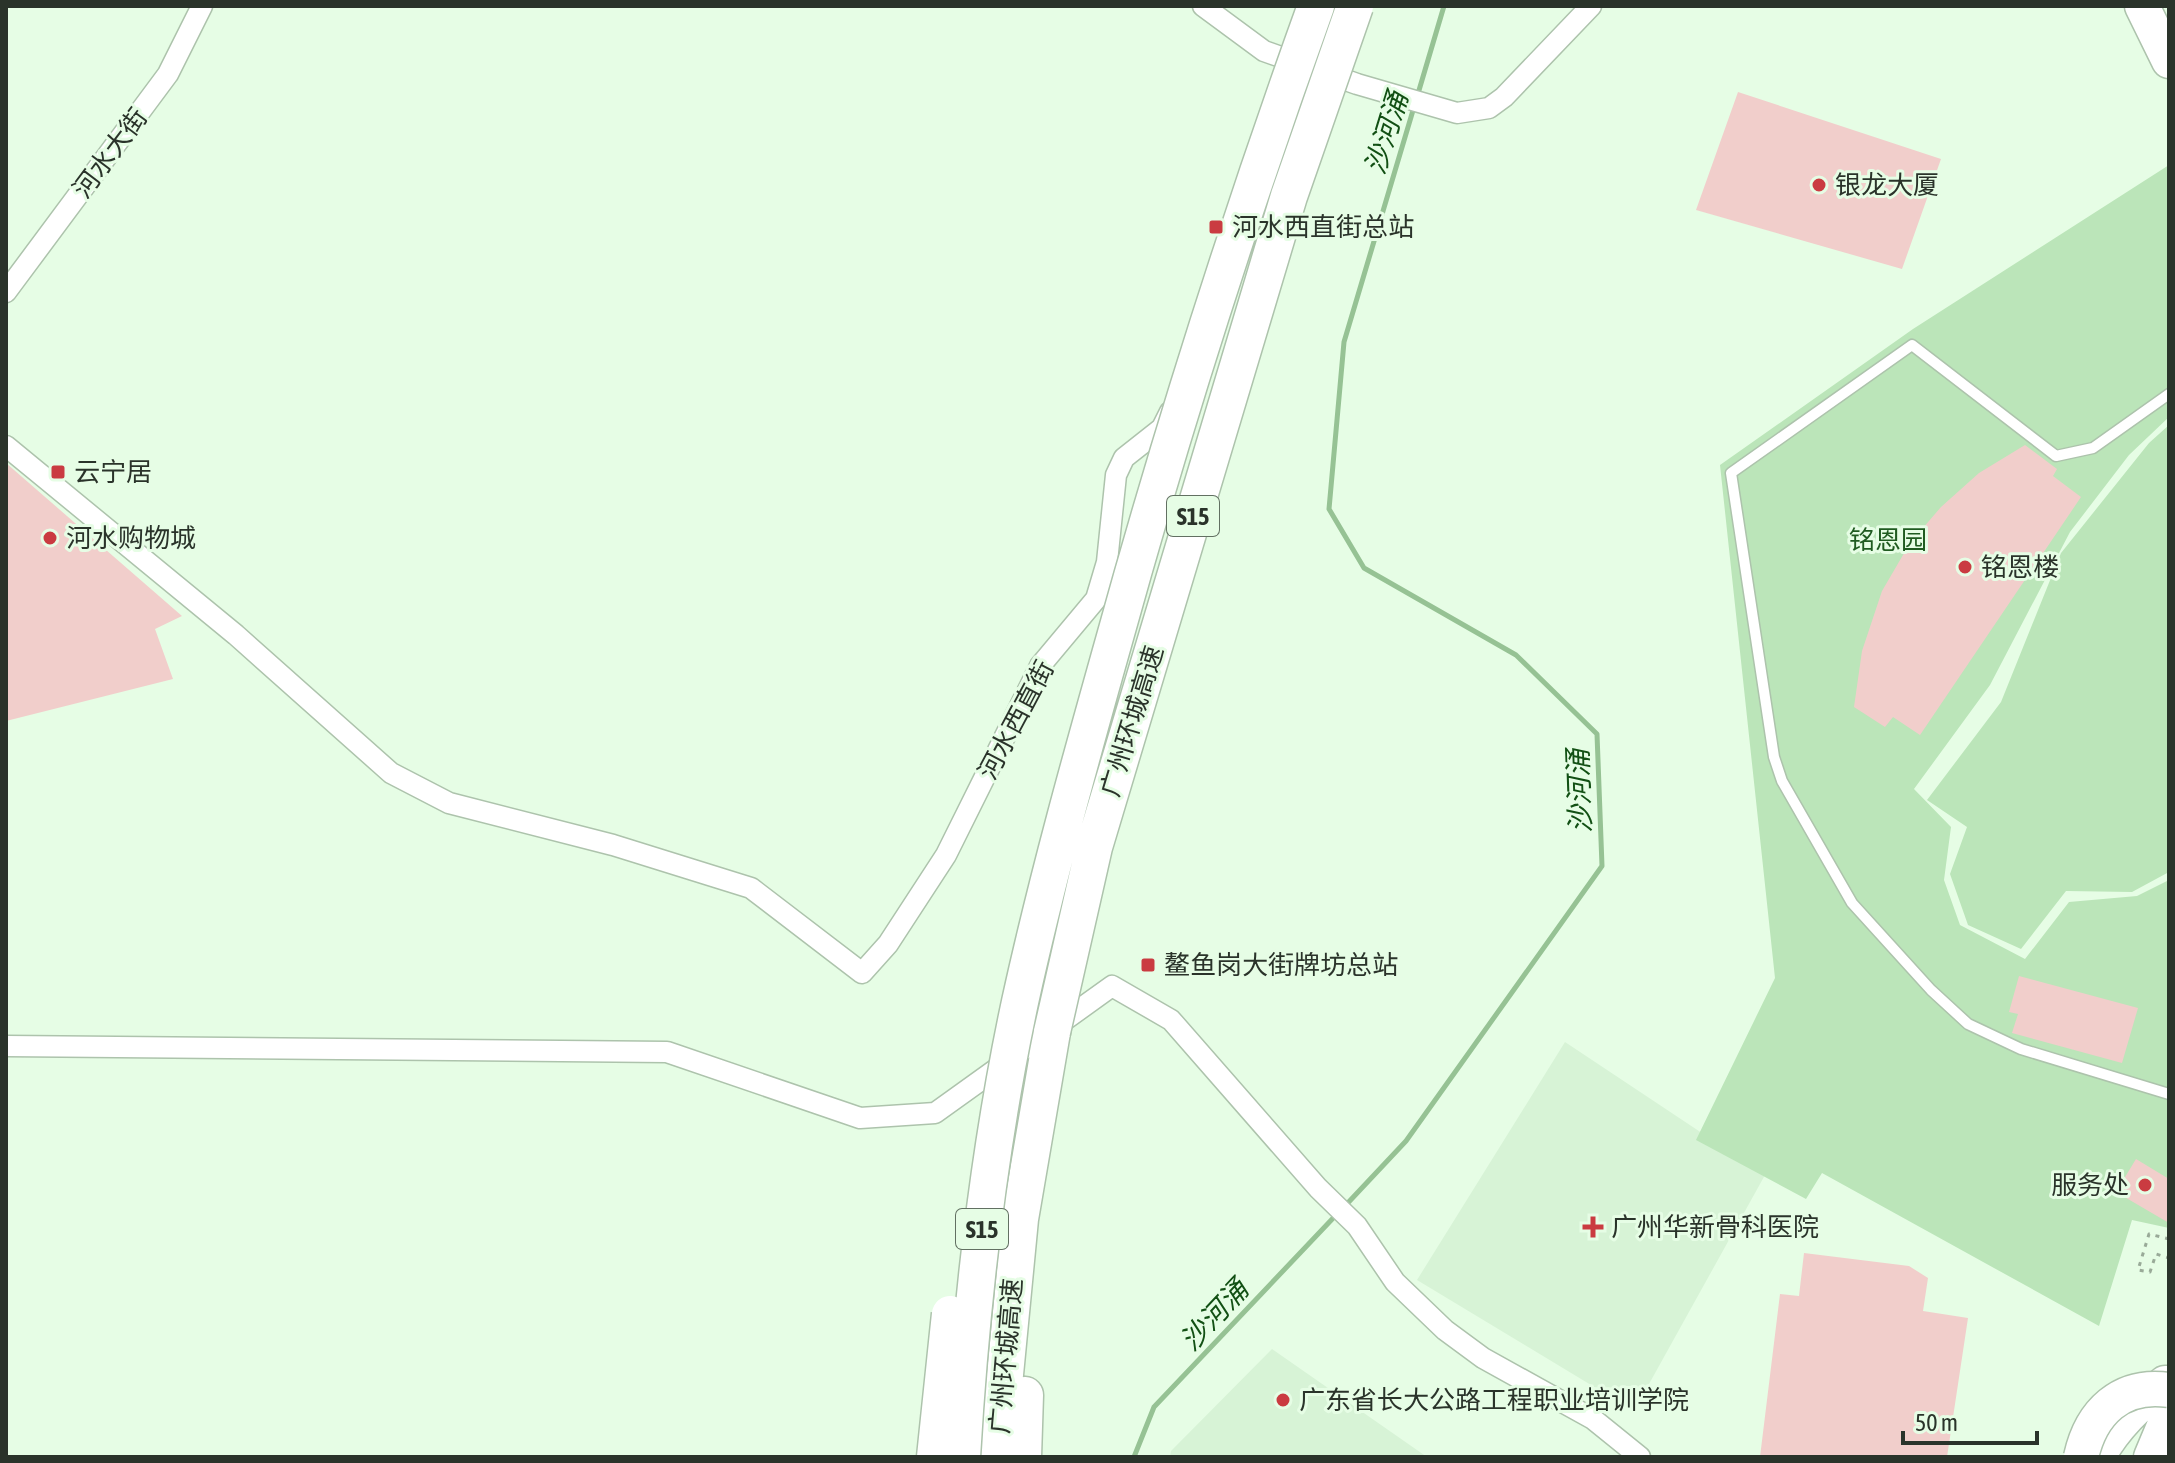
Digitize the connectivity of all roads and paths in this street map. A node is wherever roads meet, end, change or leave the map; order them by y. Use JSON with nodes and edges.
{"nodes":[{"id":1,"x":202,"y":6,"type":"edge"},
{"id":2,"x":1203,"y":6,"type":"edge"},
{"id":3,"x":1316,"y":6,"type":"edge"},
{"id":4,"x":1355,"y":6,"type":"edge"},
{"id":5,"x":1591,"y":6,"type":"edge"},
{"id":6,"x":2142,"y":6,"type":"edge"},
{"id":7,"x":1279,"y":57,"type":"junction"},
{"id":8,"x":2169,"y":61,"type":"edge"},
{"id":9,"x":6,"y":292,"type":"edge"},
{"id":10,"x":2169,"y":394,"type":"edge"},
{"id":11,"x":6,"y":446,"type":"edge"},
{"id":12,"x":1020,"y":1004,"type":"junction"},
{"id":13,"x":1052,"y":1032,"type":"junction"},
{"id":14,"x":6,"y":1046,"type":"edge"},
{"id":15,"x":2169,"y":1094,"type":"edge"},
{"id":16,"x":2169,"y":1239,"type":"edge"},
{"id":17,"x":2169,"y":1258,"type":"edge"},
{"id":18,"x":2169,"y":1380,"type":"edge"},
{"id":19,"x":2169,"y":1390,"type":"edge"},
{"id":20,"x":2169,"y":1414,"type":"edge"},
{"id":21,"x":935,"y":1457,"type":"edge"},
{"id":22,"x":962,"y":1457,"type":"edge"},
{"id":23,"x":997,"y":1457,"type":"edge"},
{"id":24,"x":1023,"y":1457,"type":"edge"},
{"id":25,"x":1640,"y":1457,"type":"edge"},
{"id":26,"x":2081,"y":1457,"type":"edge"},
{"id":27,"x":2098,"y":1457,"type":"edge"},
{"id":28,"x":2151,"y":1457,"type":"edge"}],
"edges":[{"from":1,"to":9,"type":"street","name":"河水大街"},
{"from":2,"to":7,"type":"street"},
{"from":3,"to":12,"type":"highway","name":"广州环城高速","number":"S15","bridge":true},
{"from":4,"to":13,"type":"highway","name":"广州环城高速","number":"S15","bridge":true},
{"from":5,"to":7,"type":"street"},
{"from":6,"to":8,"type":"highway"},
{"from":7,"to":11,"type":"street","name":"河水西直街"},
{"from":10,"to":15,"type":"lane"},
{"from":12,"to":21,"type":"highway","bridge":true},
{"from":12,"to":22,"type":"highway","name":"广州环城高速","number":"S15","bridge":true},
{"from":13,"to":23,"type":"highway","name":"广州环城高速","number":"S15"},
{"from":13,"to":24,"type":"highway"},
{"from":14,"to":25,"type":"street"},
{"from":16,"to":17,"type":"path"},
{"from":18,"to":27,"type":"highway"},
{"from":19,"to":26,"type":"highway","bridge":true},
{"from":20,"to":28,"type":"highway"}]}
